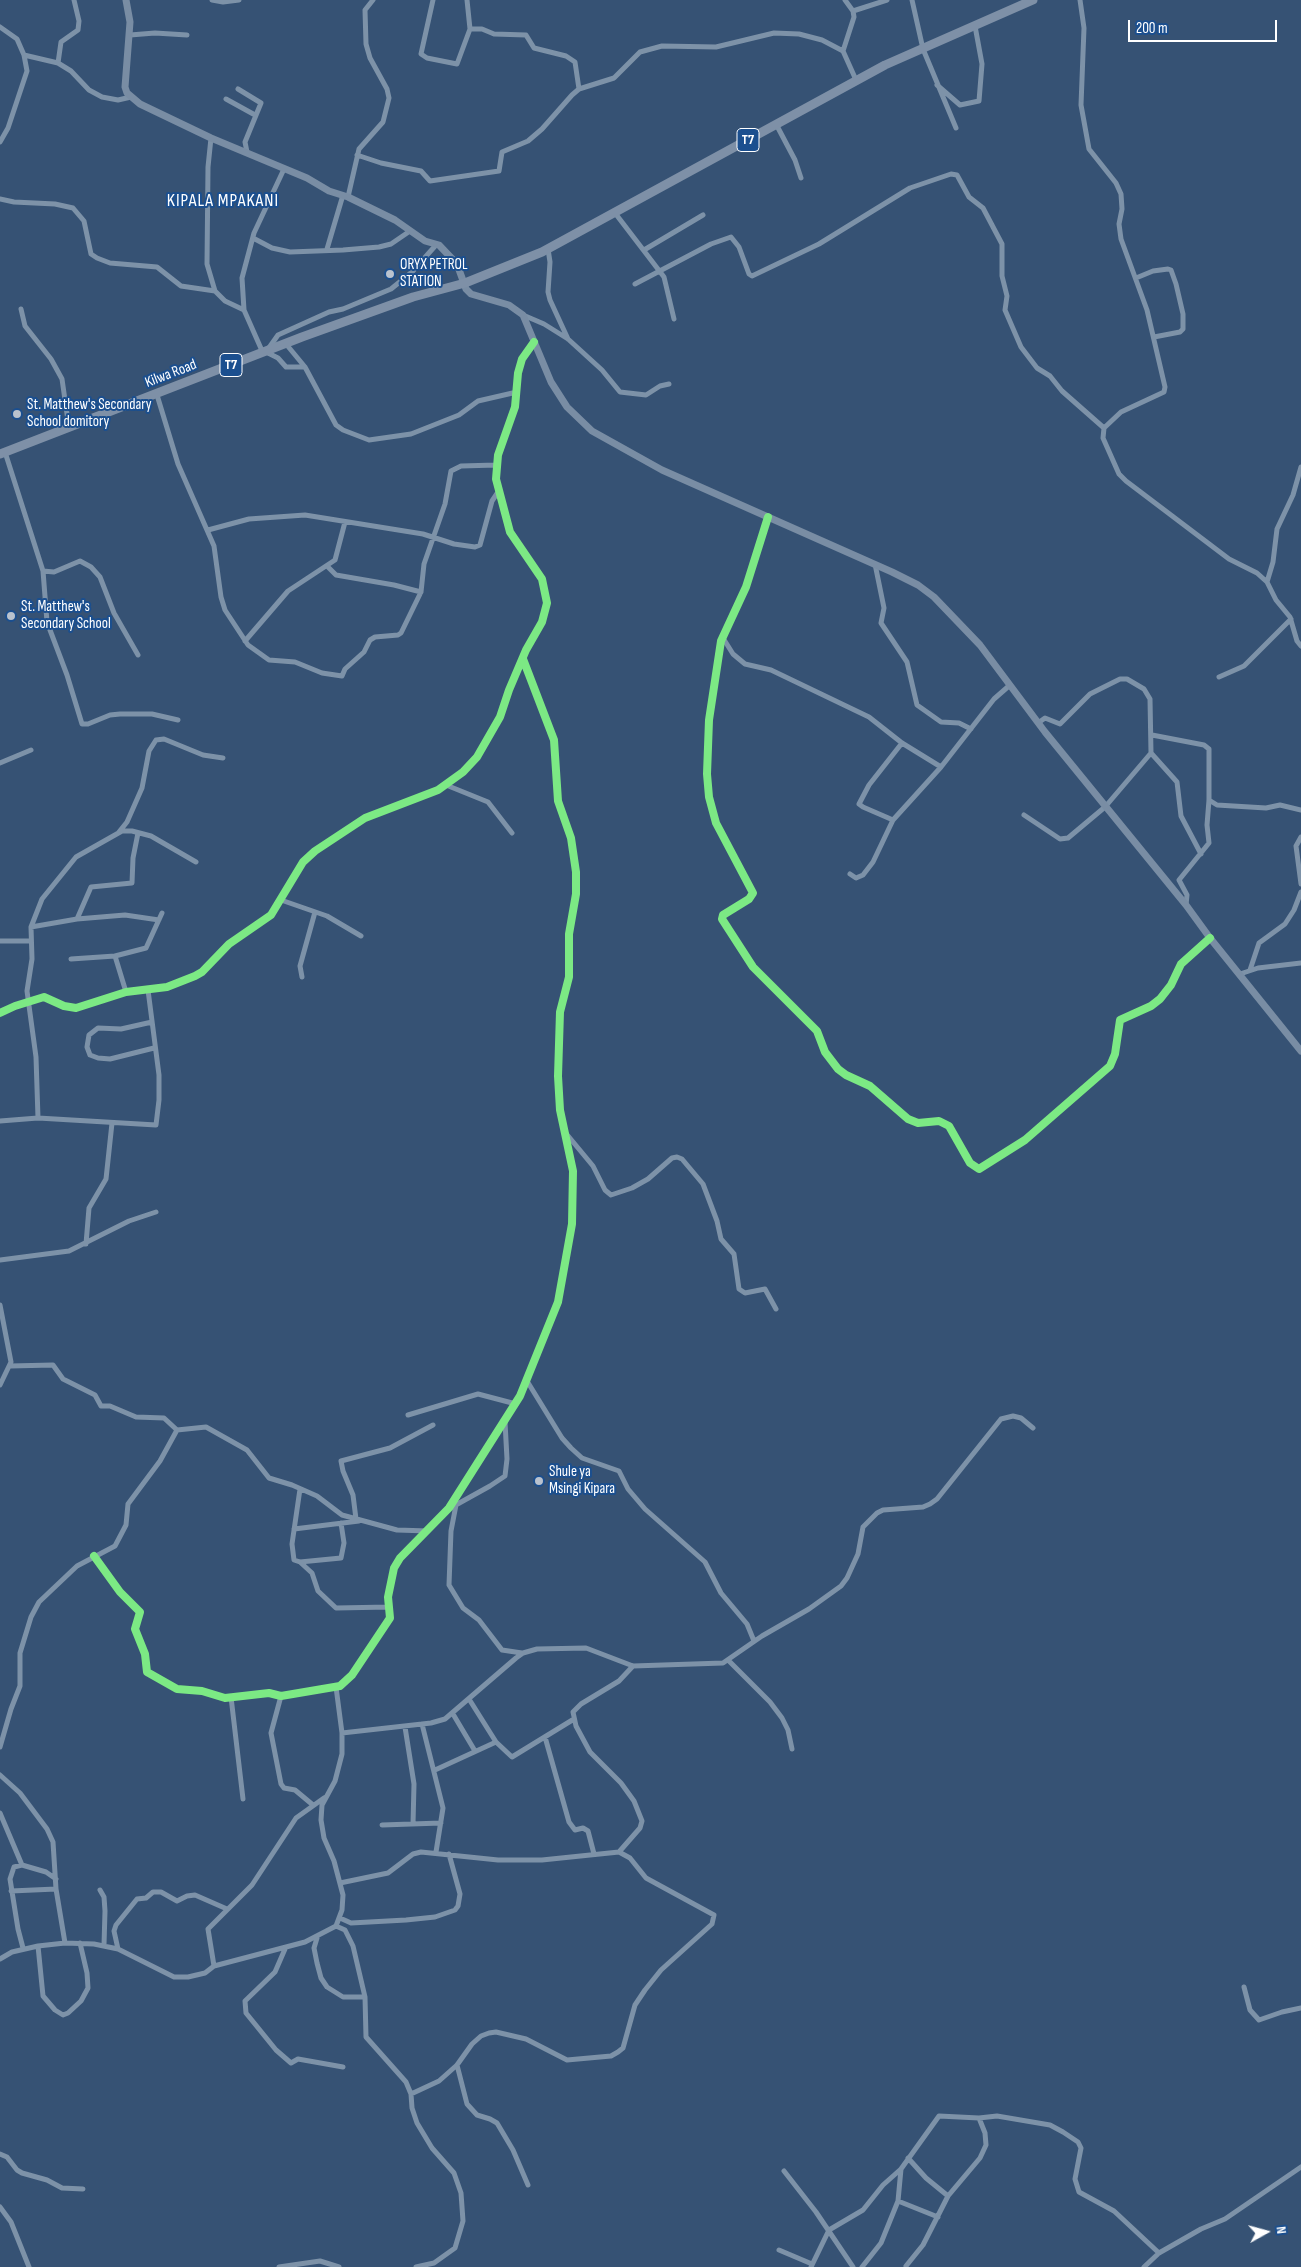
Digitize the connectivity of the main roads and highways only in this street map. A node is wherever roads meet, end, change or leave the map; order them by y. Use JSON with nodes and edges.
{"nodes":[{"id":1,"x":126,"y":0,"type":"edge"},
{"id":2,"x":1033,"y":0,"type":"edge"},
{"id":3,"x":465,"y":283,"type":"junction"},
{"id":4,"x":2,"y":453,"type":"edge"},
{"id":5,"x":1301,"y":1051,"type":"edge"}],
"edges":[{"from":1,"to":3,"type":"main road"},
{"from":2,"to":3,"type":"highway","number":"T7"},
{"from":3,"to":4,"type":"highway","name":"Kilwa Road","number":"T7"},
{"from":3,"to":5,"type":"main road"}]}
